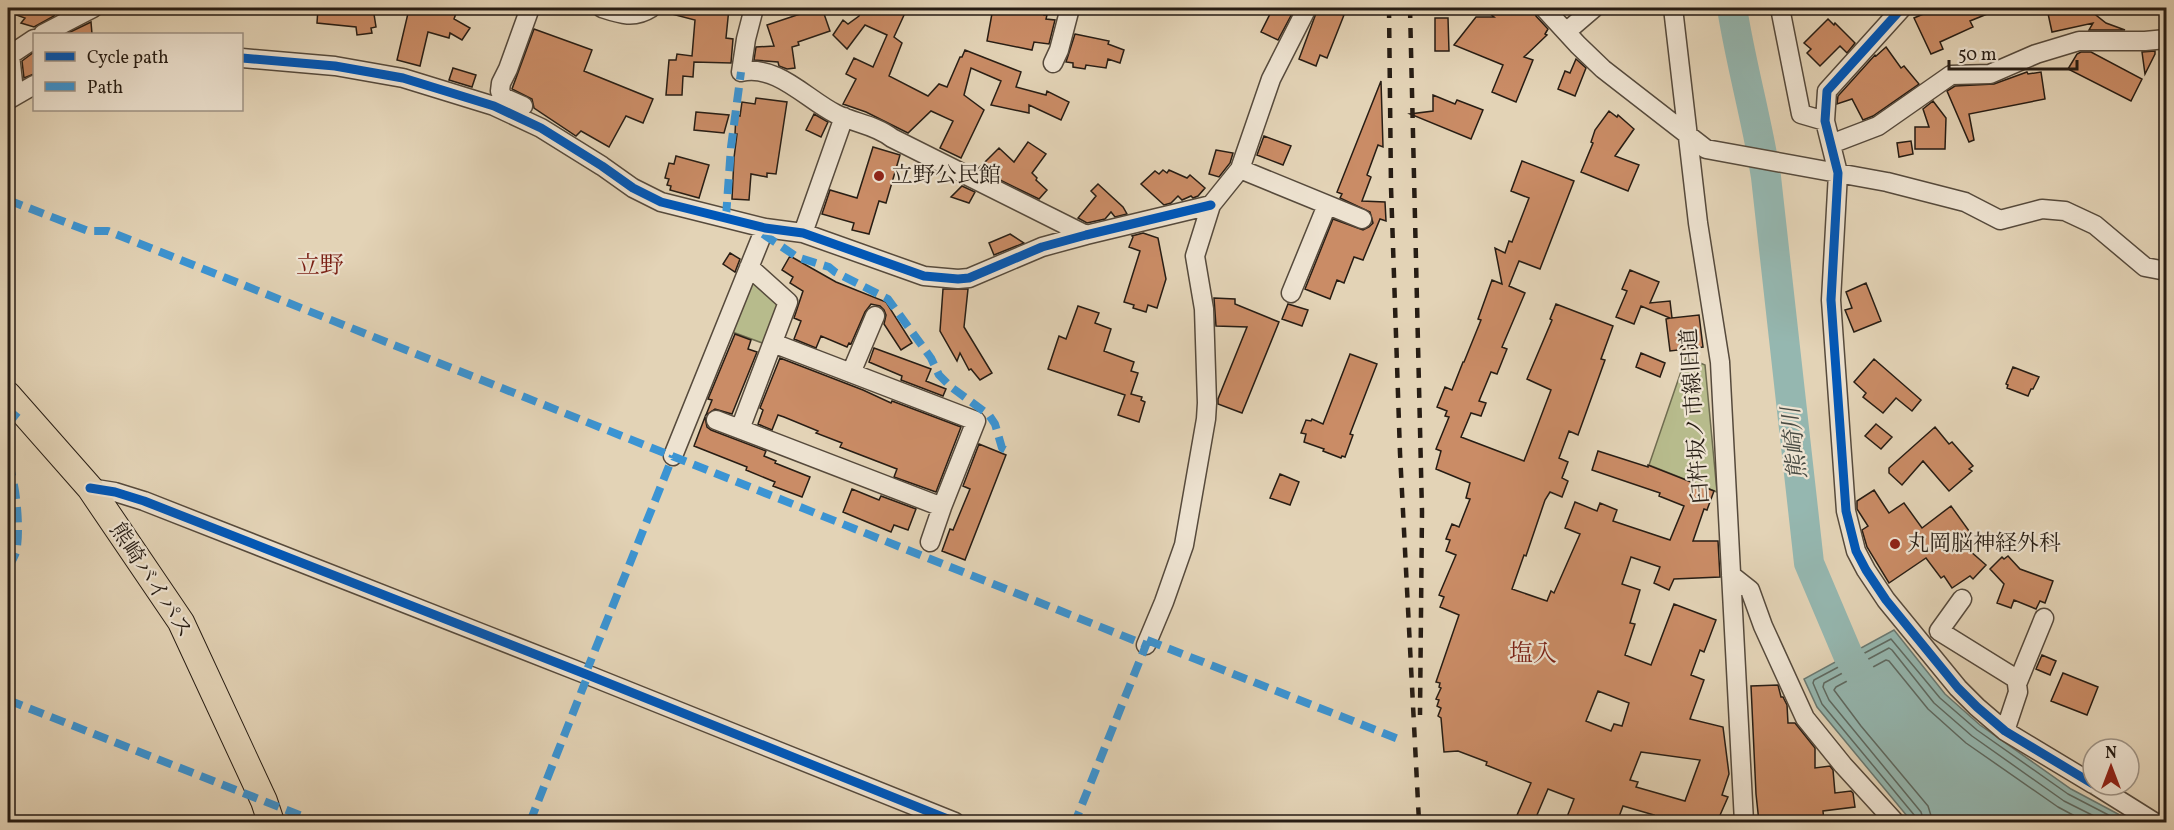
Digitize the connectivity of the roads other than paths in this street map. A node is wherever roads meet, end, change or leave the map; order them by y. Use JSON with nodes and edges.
{"nodes":[{"id":1,"x":93,"y":8,"type":"edge"},
{"id":2,"x":530,"y":8,"type":"edge"},
{"id":3,"x":602,"y":8,"type":"edge"},
{"id":4,"x":651,"y":8,"type":"edge"},
{"id":5,"x":753,"y":8,"type":"edge"},
{"id":6,"x":1070,"y":8,"type":"edge"},
{"id":7,"x":1307,"y":8,"type":"edge"},
{"id":8,"x":1544,"y":8,"type":"edge"},
{"id":9,"x":1594,"y":8,"type":"edge"},
{"id":10,"x":1673,"y":8,"type":"edge"},
{"id":11,"x":1780,"y":8,"type":"edge"},
{"id":12,"x":1902,"y":8,"type":"edge"},
{"id":13,"x":1569,"y":29,"type":"junction"},
{"id":14,"x":45,"y":33,"type":"edge"},
{"id":15,"x":2166,"y":39,"type":"edge"},
{"id":16,"x":33,"y":40,"type":"edge"},
{"id":17,"x":243,"y":58,"type":"edge"},
{"id":18,"x":1053,"y":63,"type":"dead end"},
{"id":19,"x":33,"y":86,"type":"edge"},
{"id":20,"x":8,"y":95,"type":"edge"},
{"id":21,"x":8,"y":100,"type":"edge"},
{"id":22,"x":844,"y":117,"type":"junction"},
{"id":23,"x":1825,"y":121,"type":"junction"},
{"id":24,"x":1689,"y":137,"type":"junction"},
{"id":25,"x":563,"y":140,"type":"junction"},
{"id":26,"x":1831,"y":144,"type":"junction"},
{"id":27,"x":1240,"y":169,"type":"junction"},
{"id":28,"x":1838,"y":173,"type":"junction"},
{"id":29,"x":1211,"y":205,"type":"junction"},
{"id":30,"x":1327,"y":205,"type":"junction"},
{"id":31,"x":1362,"y":219,"type":"dead end"},
{"id":32,"x":765,"y":228,"type":"junction"},
{"id":33,"x":803,"y":233,"type":"junction"},
{"id":34,"x":1086,"y":235,"type":"junction"},
{"id":35,"x":749,"y":267,"type":"junction"},
{"id":36,"x":2166,"y":271,"type":"edge"},
{"id":37,"x":1291,"y":293,"type":"dead end"},
{"id":38,"x":875,"y":316,"type":"dead end"},
{"id":39,"x":772,"y":343,"type":"junction"},
{"id":40,"x":850,"y":373,"type":"junction"},
{"id":41,"x":8,"y":395,"type":"edge"},
{"id":42,"x":716,"y":420,"type":"dead end"},
{"id":43,"x":740,"y":429,"type":"junction"},
{"id":44,"x":673,"y":456,"type":"dead end"},
{"id":45,"x":90,"y":488,"type":"junction"},
{"id":46,"x":942,"y":507,"type":"junction"},
{"id":47,"x":930,"y":542,"type":"dead end"},
{"id":48,"x":1731,"y":575,"type":"junction"},
{"id":49,"x":1962,"y":599,"type":"dead end"},
{"id":50,"x":2044,"y":618,"type":"dead end"},
{"id":51,"x":1146,"y":645,"type":"dead end"},
{"id":52,"x":2018,"y":680,"type":"junction"},
{"id":53,"x":2005,"y":731,"type":"junction"},
{"id":54,"x":2081,"y":776,"type":"edge"},
{"id":55,"x":2115,"y":797,"type":"edge"},
{"id":56,"x":271,"y":822,"type":"edge"},
{"id":57,"x":955,"y":822,"type":"edge"},
{"id":58,"x":1744,"y":822,"type":"edge"},
{"id":59,"x":1895,"y":822,"type":"edge"},
{"id":60,"x":2154,"y":822,"type":"edge"}],
"edges":[{"from":1,"to":14,"type":"street"},
{"from":2,"to":25,"type":"street"},
{"from":3,"to":4,"type":"street"},
{"from":5,"to":22,"type":"street"},
{"from":6,"to":18,"type":"street"},
{"from":7,"to":27,"type":"street"},
{"from":8,"to":13,"type":"street"},
{"from":9,"to":13,"type":"street"},
{"from":10,"to":24,"type":"street","name":"臼杵坂ノ市線旧道"},
{"from":11,"to":23,"type":"street"},
{"from":12,"to":23,"type":"street"},
{"from":13,"to":24,"type":"street"},
{"from":15,"to":26,"type":"street"},
{"from":16,"to":20,"type":"street"},
{"from":17,"to":25,"type":"street"},
{"from":19,"to":21,"type":"street"},
{"from":22,"to":33,"type":"street"},
{"from":22,"to":34,"type":"street"},
{"from":23,"to":26,"type":"street"},
{"from":24,"to":28,"type":"street"},
{"from":24,"to":48,"type":"street","name":"臼杵坂ノ市線旧道"},
{"from":25,"to":32,"type":"street"},
{"from":26,"to":28,"type":"street"},
{"from":27,"to":29,"type":"street"},
{"from":27,"to":30,"type":"street"},
{"from":28,"to":36,"type":"street"},
{"from":28,"to":53,"type":"street"},
{"from":29,"to":34,"type":"street"},
{"from":29,"to":51,"type":"street"},
{"from":30,"to":31,"type":"street"},
{"from":30,"to":37,"type":"street"},
{"from":32,"to":33,"type":"street"},
{"from":32,"to":35,"type":"street"},
{"from":33,"to":34,"type":"street"},
{"from":35,"to":39,"type":"street"},
{"from":35,"to":44,"type":"street"},
{"from":38,"to":40,"type":"street"},
{"from":39,"to":40,"type":"street"},
{"from":39,"to":43,"type":"street"},
{"from":40,"to":46,"type":"street"},
{"from":41,"to":45,"type":"highway","name":"熊崎バイパス"},
{"from":42,"to":43,"type":"street"},
{"from":43,"to":46,"type":"street"},
{"from":45,"to":56,"type":"highway","name":"熊崎バイパス"},
{"from":45,"to":57,"type":"street"},
{"from":46,"to":47,"type":"street"},
{"from":48,"to":58,"type":"street","name":"臼杵坂ノ市線旧道"},
{"from":48,"to":59,"type":"street"},
{"from":49,"to":52,"type":"street"},
{"from":50,"to":52,"type":"street"},
{"from":52,"to":53,"type":"street"},
{"from":53,"to":54,"type":"street"},
{"from":55,"to":60,"type":"street"}]}
